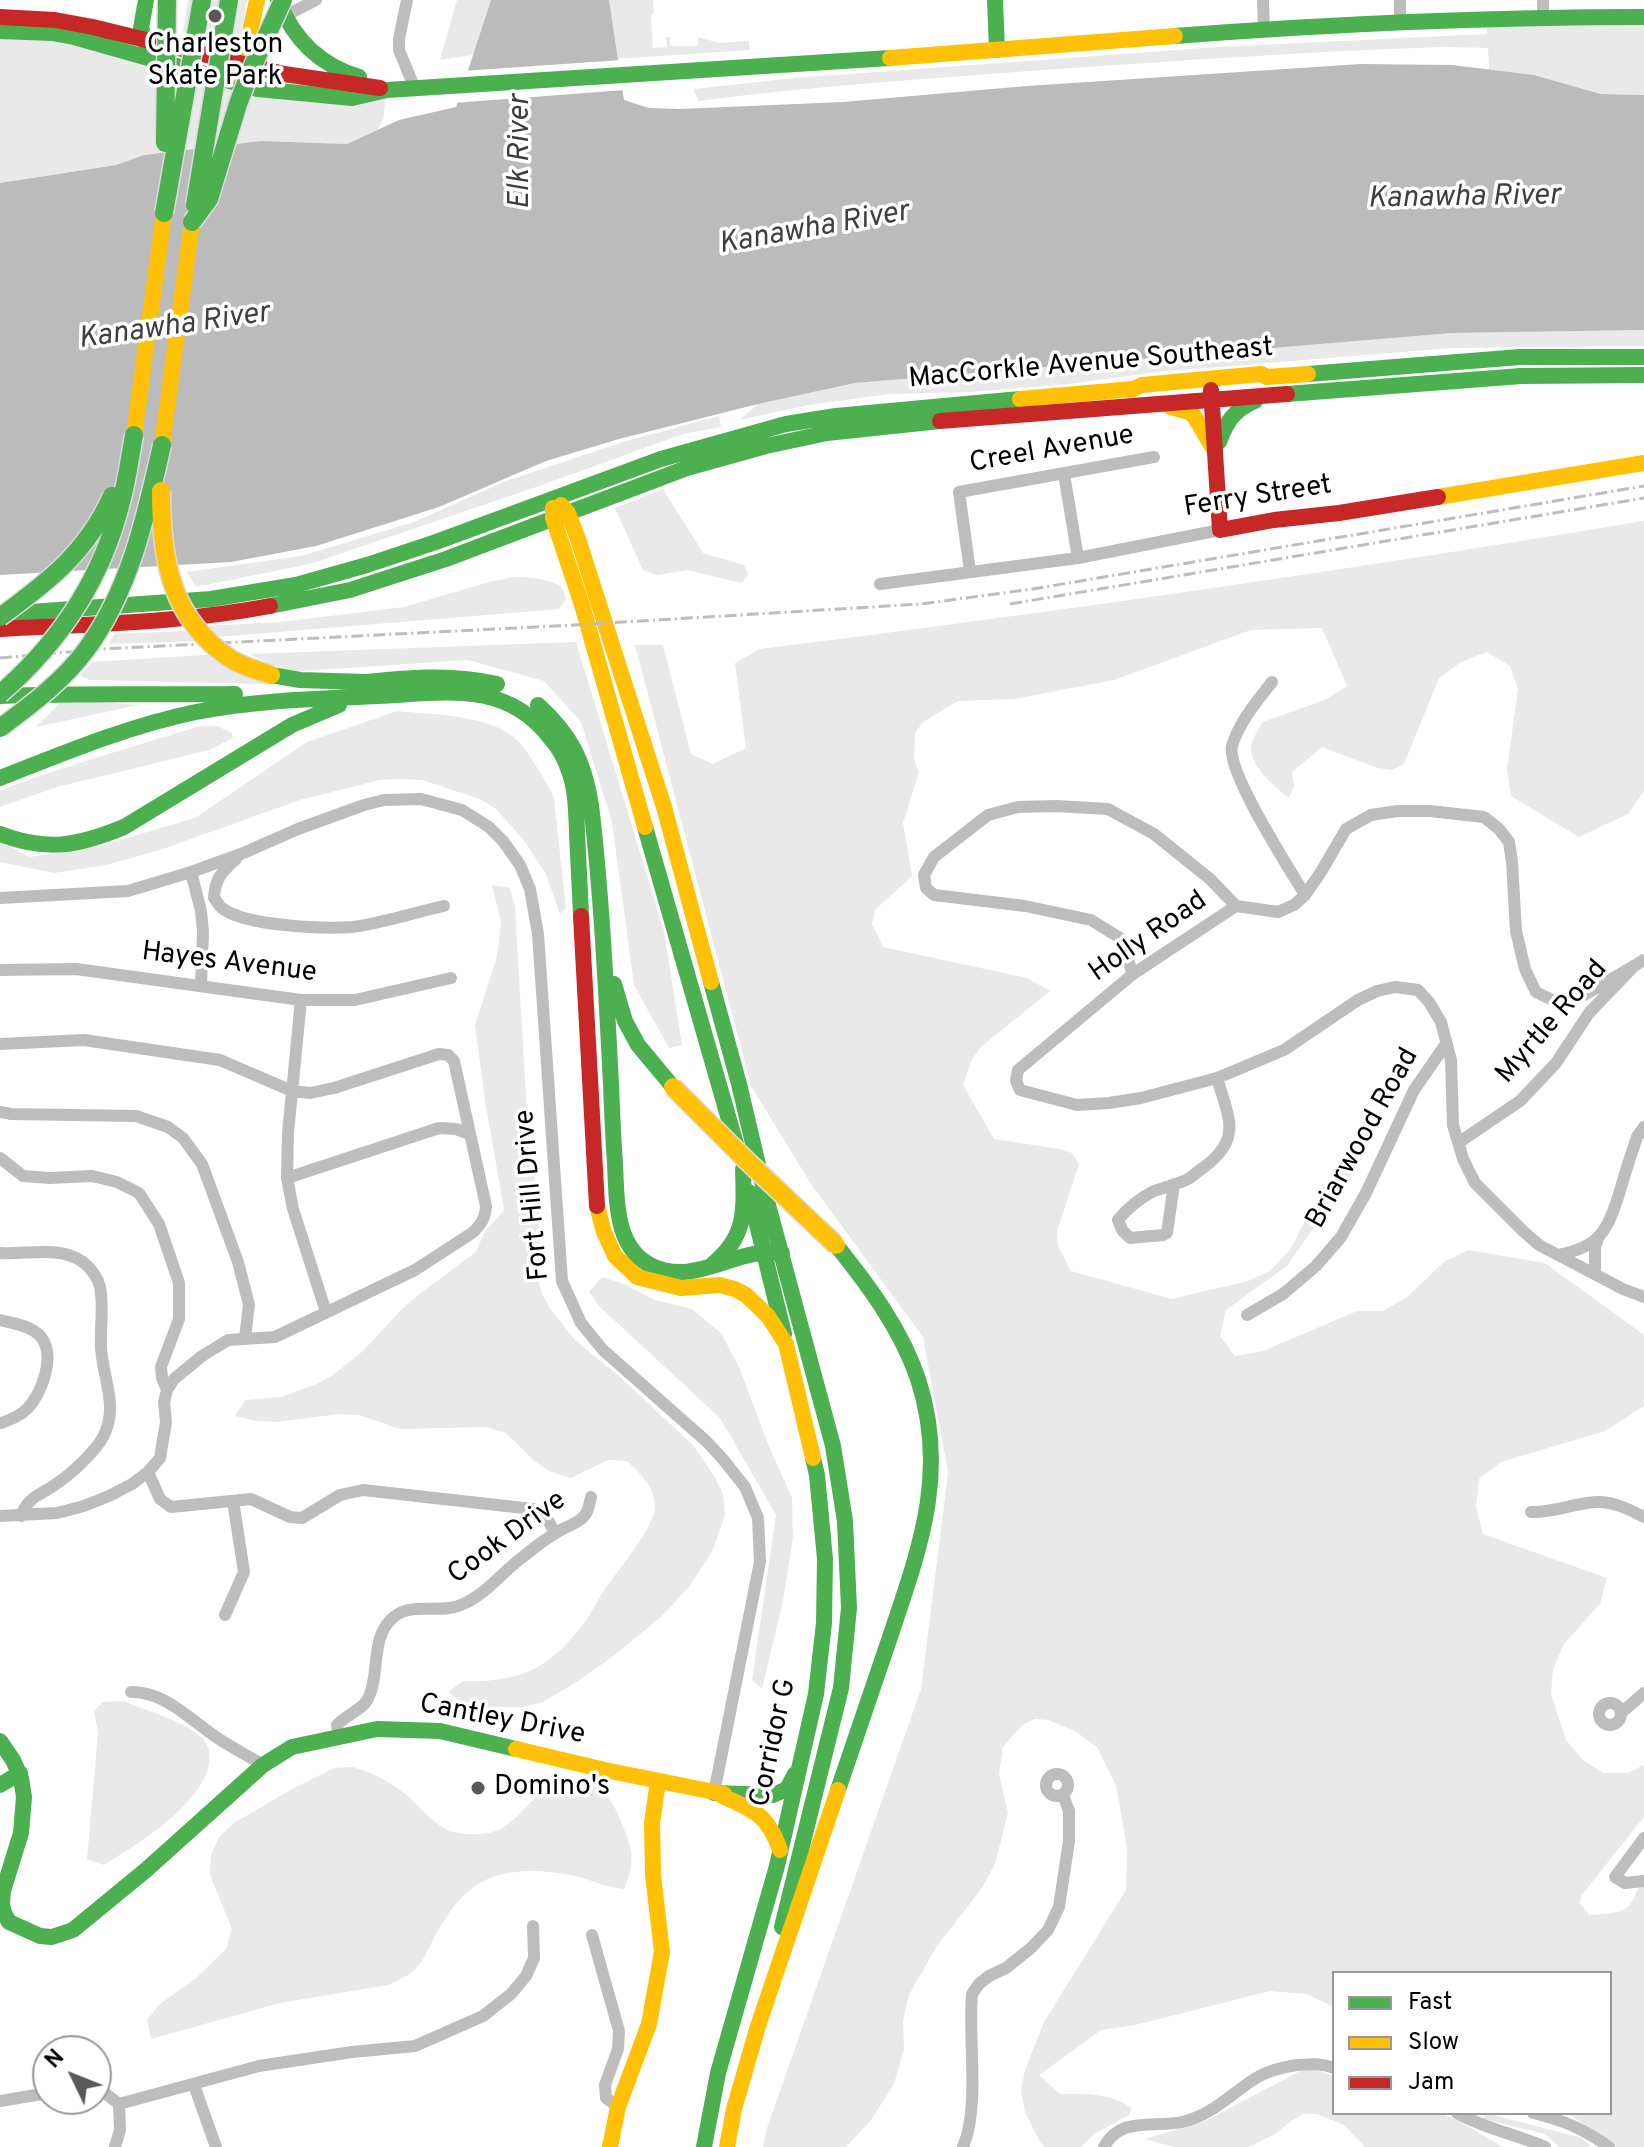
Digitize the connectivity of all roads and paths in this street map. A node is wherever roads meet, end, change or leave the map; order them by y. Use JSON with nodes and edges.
{"nodes":[{"id":1,"x":146,"y":0,"type":"edge"},
{"id":2,"x":167,"y":0,"type":"edge"},
{"id":3,"x":202,"y":0,"type":"edge"},
{"id":4,"x":229,"y":0,"type":"edge"},
{"id":5,"x":257,"y":0,"type":"edge"},
{"id":6,"x":316,"y":0,"type":"edge"},
{"id":7,"x":407,"y":0,"type":"edge"},
{"id":8,"x":995,"y":0,"type":"edge"},
{"id":9,"x":1263,"y":0,"type":"edge"},
{"id":10,"x":1400,"y":0,"type":"edge"},
{"id":11,"x":281,"y":6,"type":"edge"},
{"id":12,"x":1543,"y":9,"type":"edge"},
{"id":13,"x":0,"y":17,"type":"edge"},
{"id":14,"x":1644,"y":17,"type":"edge"},
{"id":15,"x":1400,"y":22,"type":"junction"},
{"id":16,"x":1264,"y":29,"type":"junction"},
{"id":17,"x":0,"y":31,"type":"edge"},
{"id":18,"x":146,"y":39,"type":"junction"},
{"id":19,"x":997,"y":50,"type":"junction"},
{"id":20,"x":151,"y":60,"type":"junction"},
{"id":21,"x":240,"y":74,"type":"junction"},
{"id":22,"x":415,"y":89,"type":"junction"},
{"id":23,"x":387,"y":90,"type":"junction"},
{"id":24,"x":164,"y":213,"type":"junction"},
{"id":25,"x":192,"y":222,"type":"junction"},
{"id":26,"x":1644,"y":357,"type":"edge"},
{"id":27,"x":1644,"y":375,"type":"edge"},
{"id":28,"x":1270,"y":386,"type":"junction"},
{"id":29,"x":1133,"y":389,"type":"junction"},
{"id":30,"x":1211,"y":392,"type":"junction"},
{"id":31,"x":1160,"y":404,"type":"junction"},
{"id":32,"x":134,"y":435,"type":"junction"},
{"id":33,"x":162,"y":445,"type":"junction"},
{"id":34,"x":1216,"y":452,"type":"junction"},
{"id":35,"x":1154,"y":457,"type":"dead end"},
{"id":36,"x":1644,"y":463,"type":"edge"},
{"id":37,"x":1064,"y":474,"type":"junction"},
{"id":38,"x":615,"y":494,"type":"junction"},
{"id":39,"x":554,"y":497,"type":"junction"},
{"id":40,"x":560,"y":516,"type":"junction"},
{"id":41,"x":1220,"y":530,"type":"junction"},
{"id":42,"x":505,"y":537,"type":"junction"},
{"id":43,"x":1078,"y":558,"type":"junction"},
{"id":44,"x":576,"y":559,"type":"junction"},
{"id":45,"x":970,"y":571,"type":"junction"},
{"id":46,"x":880,"y":584,"type":"dead end"},
{"id":47,"x":0,"y":616,"type":"edge"},
{"id":48,"x":0,"y":629,"type":"edge"},
{"id":49,"x":1272,"y":682,"type":"dead end"},
{"id":50,"x":369,"y":689,"type":"junction"},
{"id":51,"x":0,"y":695,"type":"edge"},
{"id":52,"x":0,"y":728,"type":"edge"},
{"id":53,"x":0,"y":778,"type":"edge"},
{"id":54,"x":0,"y":834,"type":"edge"},
{"id":55,"x":241,"y":854,"type":"junction"},
{"id":56,"x":191,"y":872,"type":"junction"},
{"id":57,"x":1305,"y":895,"type":"junction"},
{"id":58,"x":0,"y":898,"type":"edge"},
{"id":59,"x":214,"y":898,"type":"junction"},
{"id":60,"x":444,"y":906,"type":"dead end"},
{"id":61,"x":1236,"y":906,"type":"junction"},
{"id":62,"x":201,"y":911,"type":"junction"},
{"id":63,"x":604,"y":948,"type":"junction"},
{"id":64,"x":1639,"y":963,"type":"edge"},
{"id":65,"x":0,"y":970,"type":"edge"},
{"id":66,"x":1133,"y":974,"type":"junction"},
{"id":67,"x":451,"y":978,"type":"dead end"},
{"id":68,"x":201,"y":985,"type":"junction"},
{"id":69,"x":301,"y":1000,"type":"junction"},
{"id":70,"x":0,"y":1044,"type":"edge"},
{"id":71,"x":1446,"y":1044,"type":"junction"},
{"id":72,"x":1217,"y":1078,"type":"junction"},
{"id":73,"x":292,"y":1091,"type":"junction"},
{"id":74,"x":0,"y":1112,"type":"edge"},
{"id":75,"x":1644,"y":1127,"type":"edge"},
{"id":76,"x":470,"y":1134,"type":"junction"},
{"id":77,"x":1458,"y":1143,"type":"junction"},
{"id":78,"x":0,"y":1158,"type":"edge"},
{"id":79,"x":743,"y":1169,"type":"junction"},
{"id":80,"x":287,"y":1178,"type":"junction"},
{"id":81,"x":1174,"y":1184,"type":"junction"},
{"id":82,"x":1599,"y":1236,"type":"junction"},
{"id":83,"x":0,"y":1253,"type":"edge"},
{"id":84,"x":771,"y":1255,"type":"junction"},
{"id":85,"x":1557,"y":1255,"type":"junction"},
{"id":86,"x":705,"y":1269,"type":"junction"},
{"id":87,"x":1595,"y":1274,"type":"junction"},
{"id":88,"x":654,"y":1283,"type":"junction"},
{"id":89,"x":1644,"y":1297,"type":"edge"},
{"id":90,"x":326,"y":1312,"type":"junction"},
{"id":91,"x":1247,"y":1315,"type":"dead end"},
{"id":92,"x":0,"y":1320,"type":"edge"},
{"id":93,"x":245,"y":1338,"type":"junction"},
{"id":94,"x":786,"y":1344,"type":"junction"},
{"id":95,"x":167,"y":1390,"type":"junction"},
{"id":96,"x":1,"y":1423,"type":"edge"},
{"id":97,"x":148,"y":1472,"type":"junction"},
{"id":98,"x":591,"y":1497,"type":"dead end"},
{"id":99,"x":233,"y":1501,"type":"junction"},
{"id":100,"x":1531,"y":1512,"type":"dead end"},
{"id":101,"x":0,"y":1516,"type":"edge"},
{"id":102,"x":21,"y":1516,"type":"junction"},
{"id":103,"x":1644,"y":1517,"type":"edge"},
{"id":104,"x":555,"y":1533,"type":"junction"},
{"id":105,"x":225,"y":1615,"type":"dead end"},
{"id":106,"x":131,"y":1692,"type":"dead end"},
{"id":107,"x":1644,"y":1693,"type":"edge"},
{"id":108,"x":1621,"y":1713,"type":"dead end"},
{"id":109,"x":339,"y":1738,"type":"junction"},
{"id":110,"x":0,"y":1741,"type":"edge"},
{"id":111,"x":802,"y":1754,"type":"junction"},
{"id":112,"x":263,"y":1765,"type":"junction"},
{"id":113,"x":20,"y":1773,"type":"junction"},
{"id":114,"x":658,"y":1781,"type":"junction"},
{"id":115,"x":0,"y":1785,"type":"edge"},
{"id":116,"x":714,"y":1793,"type":"junction"},
{"id":117,"x":1063,"y":1795,"type":"dead end"},
{"id":118,"x":789,"y":1811,"type":"junction"},
{"id":119,"x":810,"y":1817,"type":"junction"},
{"id":120,"x":1644,"y":1838,"type":"edge"},
{"id":121,"x":780,"y":1850,"type":"junction"},
{"id":122,"x":1644,"y":1881,"type":"edge"},
{"id":123,"x":5,"y":1922,"type":"edge"},
{"id":124,"x":533,"y":1926,"type":"dead end"},
{"id":125,"x":592,"y":1935,"type":"dead end"},
{"id":126,"x":758,"y":2026,"type":"junction"},
{"id":127,"x":1332,"y":2067,"type":"edge"},
{"id":128,"x":194,"y":2085,"type":"junction"},
{"id":129,"x":32,"y":2096,"type":"edge"},
{"id":130,"x":112,"y":2099,"type":"edge"},
{"id":131,"x":0,"y":2101,"type":"edge"},
{"id":132,"x":119,"y":2104,"type":"junction"},
{"id":133,"x":618,"y":2107,"type":"junction"},
{"id":134,"x":1461,"y":2115,"type":"edge"},
{"id":135,"x":1543,"y":2115,"type":"edge"},
{"id":136,"x":115,"y":2147,"type":"edge"},
{"id":137,"x":216,"y":2147,"type":"edge"},
{"id":138,"x":610,"y":2147,"type":"edge"},
{"id":139,"x":704,"y":2147,"type":"edge"},
{"id":140,"x":727,"y":2147,"type":"edge"},
{"id":141,"x":963,"y":2147,"type":"edge"},
{"id":142,"x":1104,"y":2147,"type":"edge"},
{"id":143,"x":1545,"y":2147,"type":"edge"},
{"id":144,"x":1609,"y":2147,"type":"edge"}],
"edges":[{"from":1,"to":18,"type":"main road"},
{"from":2,"to":24,"type":"main road","bridge":true},
{"from":3,"to":24,"type":"main road","bridge":true},
{"from":4,"to":25,"type":"main road","bridge":true},
{"from":5,"to":21,"type":"main road"},
{"from":6,"to":11,"type":"street"},
{"from":7,"to":22,"type":"street"},
{"from":8,"to":19,"type":"main road"},
{"from":9,"to":16,"type":"street"},
{"from":10,"to":15,"type":"street"},
{"from":11,"to":23,"type":"main road"},
{"from":11,"to":25,"type":"main road","bridge":true},
{"from":12,"to":14,"type":"main road"},
{"from":12,"to":15,"type":"main road"},
{"from":13,"to":18,"type":"main road"},
{"from":15,"to":16,"type":"main road"},
{"from":16,"to":19,"type":"main road"},
{"from":17,"to":20,"type":"main road"},
{"from":18,"to":20,"type":"main road"},
{"from":18,"to":21,"type":"main road"},
{"from":19,"to":22,"type":"main road"},
{"from":20,"to":21,"type":"main road"},
{"from":21,"to":23,"type":"main road"},
{"from":22,"to":23,"type":"main road"},
{"from":24,"to":32,"type":"main road"},
{"from":25,"to":33,"type":"main road"},
{"from":26,"to":28,"type":"main road","name":"MacCorkle Avenue Southeast"},
{"from":27,"to":28,"type":"main road","name":"MacCorkle Avenue Southeast"},
{"from":28,"to":29,"type":"main road","name":"MacCorkle Avenue Southeast"},
{"from":28,"to":30,"type":"main road","name":"MacCorkle Avenue Southeast"},
{"from":28,"to":34,"type":"main road"},
{"from":29,"to":30,"type":"main road","name":"MacCorkle Avenue Southeast"},
{"from":29,"to":39,"type":"main road","name":"MacCorkle Avenue Southeast"},
{"from":30,"to":31,"type":"main road","name":"MacCorkle Avenue Southeast"},
{"from":30,"to":34,"type":"main road"},
{"from":31,"to":34,"type":"main road"},
{"from":31,"to":38,"type":"main road","name":"MacCorkle Avenue Southeast"},
{"from":32,"to":47,"type":"main road","bridge":true},
{"from":32,"to":51,"type":"main road","bridge":true},
{"from":33,"to":50,"type":"main road","bridge":true},
{"from":33,"to":52,"type":"main road","bridge":true},
{"from":34,"to":41,"type":"main road"},
{"from":35,"to":37,"type":"street","name":"Creel Avenue"},
{"from":36,"to":41,"type":"main road","name":"Ferry Street"},
{"from":37,"to":43,"type":"street"},
{"from":37,"to":45,"type":"street","name":"Creel Avenue"},
{"from":38,"to":40,"type":"main road","name":"MacCorkle Avenue Southeast"},
{"from":38,"to":44,"type":"main road"},
{"from":39,"to":40,"type":"main road"},
{"from":39,"to":47,"type":"main road","name":"MacCorkle Avenue Southeast"},
{"from":40,"to":42,"type":"main road","name":"MacCorkle Avenue Southeast"},
{"from":40,"to":44,"type":"main road"},
{"from":41,"to":43,"type":"street","name":"Ferry Street"},
{"from":42,"to":44,"type":"main road"},
{"from":42,"to":48,"type":"main road","name":"MacCorkle Avenue Southeast"},
{"from":43,"to":45,"type":"street","name":"Ferry Street"},
{"from":44,"to":79,"type":"main road"},
{"from":44,"to":84,"type":"main road"},
{"from":45,"to":46,"type":"street","name":"Ferry Street"},
{"from":49,"to":57,"type":"street"},
{"from":50,"to":51,"type":"main road"},
{"from":50,"to":53,"type":"main road"},
{"from":50,"to":54,"type":"main road"},
{"from":50,"to":63,"type":"main road"},
{"from":50,"to":88,"type":"main road"},
{"from":55,"to":56,"type":"street","name":"Fort Hill Drive"},
{"from":55,"to":59,"type":"street"},
{"from":55,"to":116,"type":"street","name":"Fort Hill Drive"},
{"from":56,"to":58,"type":"street","name":"Fort Hill Drive"},
{"from":56,"to":62,"type":"street"},
{"from":57,"to":61,"type":"street","name":"Holly Road"},
{"from":57,"to":64,"type":"street"},
{"from":59,"to":60,"type":"street"},
{"from":59,"to":62,"type":"street"},
{"from":61,"to":66,"type":"street","name":"Holly Road"},
{"from":61,"to":66,"type":"street"},
{"from":62,"to":68,"type":"street"},
{"from":63,"to":86,"type":"main road"},
{"from":63,"to":126,"type":"main road","bridge":true},
{"from":64,"to":77,"type":"street","name":"Myrtle Road"},
{"from":65,"to":68,"type":"street","name":"Hayes Avenue"},
{"from":66,"to":72,"type":"street","name":"Holly Road"},
{"from":67,"to":69,"type":"street","name":"Hayes Avenue"},
{"from":68,"to":69,"type":"street","name":"Hayes Avenue"},
{"from":69,"to":73,"type":"street"},
{"from":70,"to":73,"type":"street"},
{"from":71,"to":72,"type":"street"},
{"from":71,"to":77,"type":"street"},
{"from":71,"to":91,"type":"street","name":"Briarwood Road"},
{"from":72,"to":81,"type":"street"},
{"from":73,"to":76,"type":"street"},
{"from":73,"to":80,"type":"street"},
{"from":74,"to":93,"type":"street"},
{"from":75,"to":82,"type":"street"},
{"from":76,"to":80,"type":"street"},
{"from":76,"to":90,"type":"street"},
{"from":77,"to":85,"type":"street"},
{"from":78,"to":95,"type":"street"},
{"from":79,"to":84,"type":"main road"},
{"from":79,"to":86,"type":"main road"},
{"from":80,"to":90,"type":"street"},
{"from":81,"to":81,"type":"street"},
{"from":82,"to":85,"type":"street"},
{"from":82,"to":87,"type":"street"},
{"from":83,"to":102,"type":"street"},
{"from":84,"to":86,"type":"main road"},
{"from":84,"to":88,"type":"main road"},
{"from":84,"to":94,"type":"main road","name":"Corridor G"},
{"from":84,"to":119,"type":"main road"},
{"from":85,"to":87,"type":"street"},
{"from":87,"to":89,"type":"street"},
{"from":88,"to":94,"type":"main road"},
{"from":90,"to":93,"type":"street"},
{"from":92,"to":96,"type":"street"},
{"from":93,"to":95,"type":"street"},
{"from":94,"to":111,"type":"main road","name":"Corridor G"},
{"from":95,"to":97,"type":"street"},
{"from":97,"to":99,"type":"street"},
{"from":97,"to":102,"type":"street"},
{"from":98,"to":104,"type":"street","name":"Cook Drive"},
{"from":99,"to":104,"type":"street"},
{"from":99,"to":105,"type":"street"},
{"from":100,"to":103,"type":"street"},
{"from":101,"to":102,"type":"street"},
{"from":104,"to":109,"type":"street","name":"Cook Drive"},
{"from":106,"to":112,"type":"street"},
{"from":107,"to":108,"type":"street"},
{"from":109,"to":112,"type":"main road","name":"Cantley Drive"},
{"from":109,"to":114,"type":"main road","name":"Cantley Drive"},
{"from":110,"to":113,"type":"main road"},
{"from":111,"to":116,"type":"main road"},
{"from":111,"to":118,"type":"main road","name":"Corridor G"},
{"from":112,"to":123,"type":"main road","name":"Cantley Drive"},
{"from":113,"to":115,"type":"main road"},
{"from":113,"to":123,"type":"main road"},
{"from":114,"to":116,"type":"main road","name":"Cantley Drive"},
{"from":114,"to":133,"type":"main road"},
{"from":116,"to":118,"type":"main road","name":"Cantley Drive"},
{"from":116,"to":121,"type":"main road"},
{"from":117,"to":141,"type":"street"},
{"from":118,"to":119,"type":"main road","name":"Cantley Drive"},
{"from":118,"to":121,"type":"main road","name":"Corridor G"},
{"from":119,"to":126,"type":"main road"},
{"from":120,"to":122,"type":"street"},
{"from":121,"to":139,"type":"main road","name":"Corridor G"},
{"from":124,"to":128,"type":"street"},
{"from":125,"to":133,"type":"street"},
{"from":126,"to":140,"type":"main road"},
{"from":127,"to":142,"type":"street"},
{"from":128,"to":132,"type":"street"},
{"from":128,"to":137,"type":"street"},
{"from":129,"to":131,"type":"street"},
{"from":130,"to":132,"type":"street"},
{"from":132,"to":136,"type":"street"},
{"from":133,"to":138,"type":"main road"},
{"from":134,"to":143,"type":"street"},
{"from":135,"to":144,"type":"street"}]}
